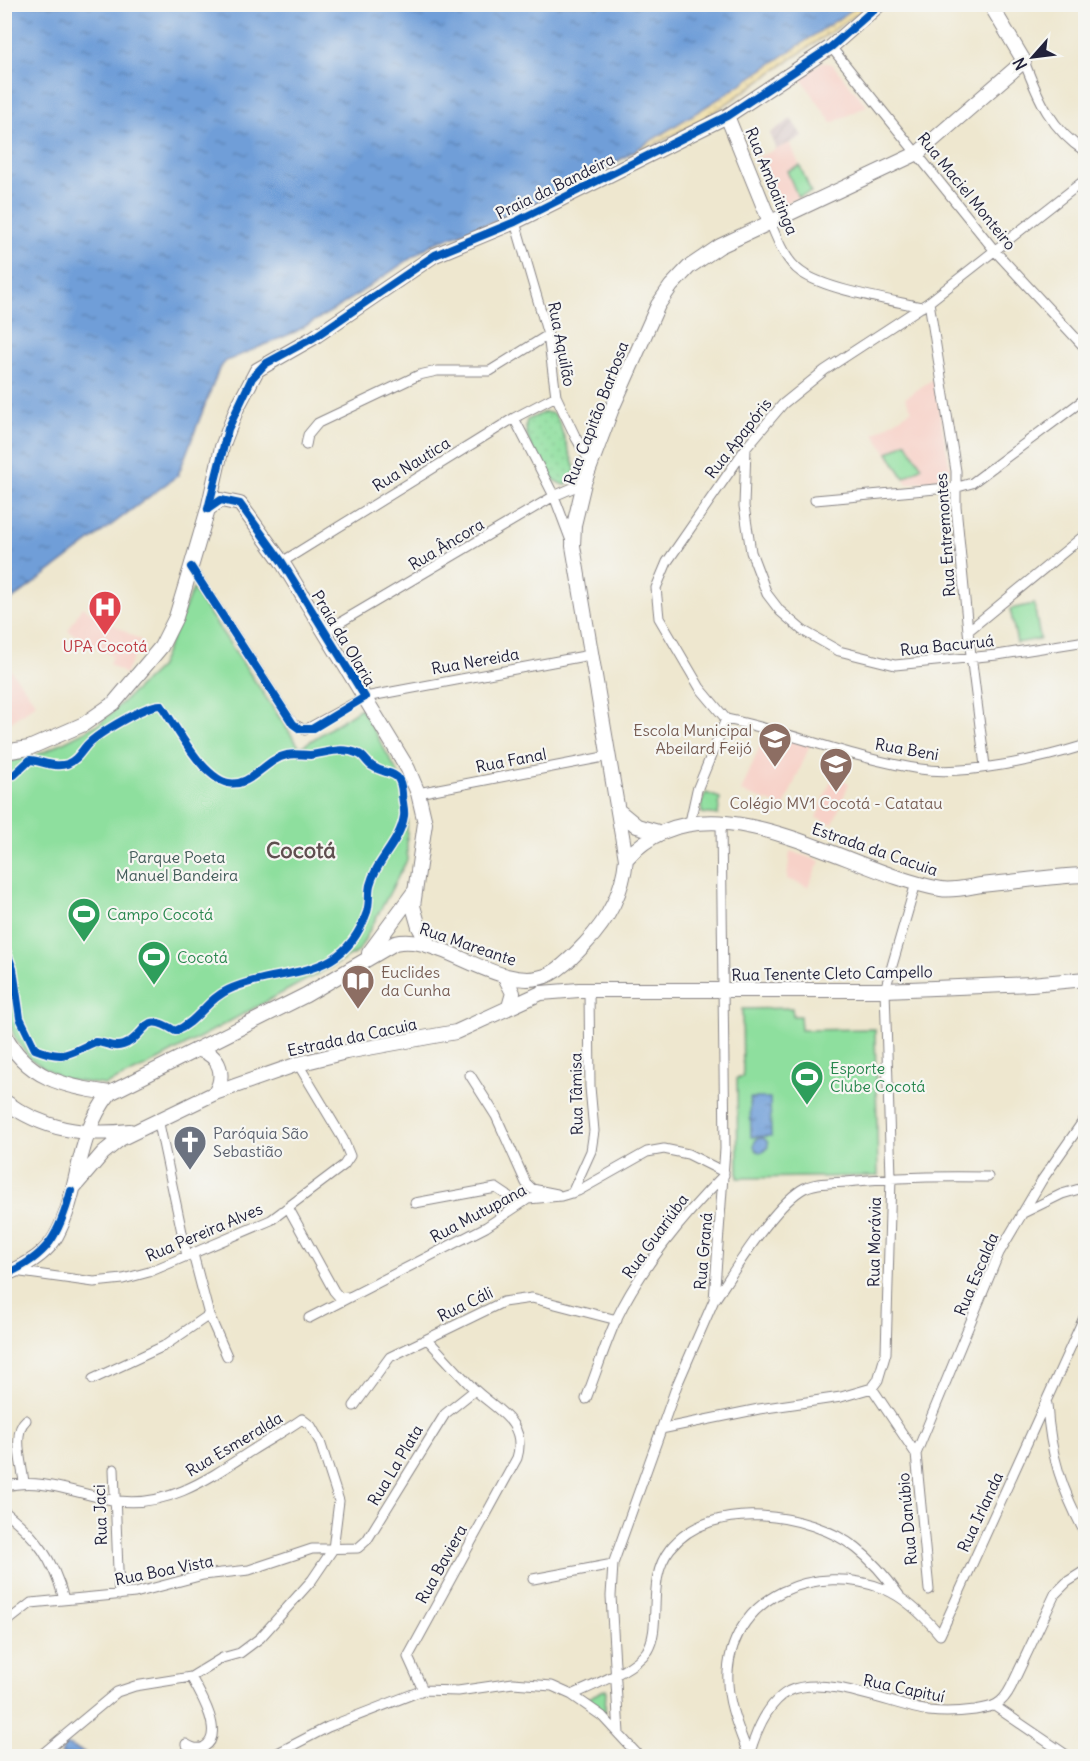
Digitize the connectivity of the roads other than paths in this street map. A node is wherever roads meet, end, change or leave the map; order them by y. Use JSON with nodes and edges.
{"nodes":[{"id":1,"x":880,"y":4,"type":"edge"},
{"id":2,"x":990,"y":4,"type":"edge"},
{"id":3,"x":831,"y":47,"type":"junction"},
{"id":4,"x":1024,"y":61,"type":"junction"},
{"id":5,"x":727,"y":116,"type":"junction"},
{"id":6,"x":1086,"y":152,"type":"edge"},
{"id":7,"x":918,"y":153,"type":"junction"},
{"id":8,"x":1086,"y":179,"type":"edge"},
{"id":9,"x":515,"y":222,"type":"junction"},
{"id":10,"x":770,"y":222,"type":"junction"},
{"id":11,"x":995,"y":251,"type":"junction"},
{"id":12,"x":926,"y":304,"type":"junction"},
{"id":13,"x":548,"y":335,"type":"junction"},
{"id":14,"x":1086,"y":349,"type":"edge"},
{"id":15,"x":556,"y":396,"type":"junction"},
{"id":16,"x":1086,"y":398,"type":"edge"},
{"id":17,"x":514,"y":418,"type":"junction"},
{"id":18,"x":306,"y":445,"type":"dead end"},
{"id":19,"x":746,"y":448,"type":"junction"},
{"id":20,"x":592,"y":465,"type":"junction"},
{"id":21,"x":584,"y":483,"type":"junction"},
{"id":22,"x":958,"y":487,"type":"junction"},
{"id":23,"x":554,"y":496,"type":"junction"},
{"id":24,"x":815,"y":500,"type":"dead end"},
{"id":25,"x":208,"y":509,"type":"junction"},
{"id":26,"x":1086,"y":534,"type":"edge"},
{"id":27,"x":573,"y":546,"type":"junction"},
{"id":28,"x":282,"y":562,"type":"junction"},
{"id":29,"x":191,"y":567,"type":"junction"},
{"id":30,"x":968,"y":631,"type":"junction"},
{"id":31,"x":324,"y":632,"type":"junction"},
{"id":32,"x":1086,"y":641,"type":"edge"},
{"id":33,"x":590,"y":655,"type":"junction"},
{"id":34,"x":971,"y":656,"type":"junction"},
{"id":35,"x":365,"y":697,"type":"junction"},
{"id":36,"x":726,"y":719,"type":"junction"},
{"id":37,"x":1086,"y":746,"type":"edge"},
{"id":38,"x":4,"y":752,"type":"edge"},
{"id":39,"x":609,"y":756,"type":"junction"},
{"id":40,"x":985,"y":766,"type":"junction"},
{"id":41,"x":418,"y":793,"type":"junction"},
{"id":42,"x":620,"y":812,"type":"junction"},
{"id":43,"x":690,"y":822,"type":"junction"},
{"id":44,"x":721,"y":823,"type":"junction"},
{"id":45,"x":658,"y":832,"type":"junction"},
{"id":46,"x":626,"y":859,"type":"junction"},
{"id":47,"x":1086,"y":875,"type":"edge"},
{"id":48,"x":915,"y":883,"type":"junction"},
{"id":49,"x":414,"y":892,"type":"junction"},
{"id":50,"x":429,"y":945,"type":"junction"},
{"id":51,"x":366,"y":958,"type":"junction"},
{"id":52,"x":570,"y":959,"type":"junction"},
{"id":53,"x":504,"y":975,"type":"junction"},
{"id":54,"x":1086,"y":979,"type":"edge"},
{"id":55,"x":584,"y":990,"type":"junction"},
{"id":56,"x":885,"y":990,"type":"junction"},
{"id":57,"x":723,"y":991,"type":"junction"},
{"id":58,"x":509,"y":1007,"type":"junction"},
{"id":59,"x":4,"y":1033,"type":"edge"},
{"id":60,"x":200,"y":1050,"type":"junction"},
{"id":61,"x":298,"y":1064,"type":"junction"},
{"id":62,"x":470,"y":1076,"type":"dead end"},
{"id":63,"x":110,"y":1093,"type":"junction"},
{"id":64,"x":215,"y":1093,"type":"junction"},
{"id":65,"x":4,"y":1101,"type":"edge"},
{"id":66,"x":1086,"y":1117,"type":"edge"},
{"id":67,"x":158,"y":1119,"type":"junction"},
{"id":68,"x":135,"y":1130,"type":"junction"},
{"id":69,"x":88,"y":1133,"type":"junction"},
{"id":70,"x":724,"y":1174,"type":"junction"},
{"id":71,"x":891,"y":1177,"type":"junction"},
{"id":72,"x":988,"y":1177,"type":"dead end"},
{"id":73,"x":1086,"y":1187,"type":"edge"},
{"id":74,"x":71,"y":1191,"type":"junction"},
{"id":75,"x":572,"y":1193,"type":"junction"},
{"id":76,"x":561,"y":1196,"type":"junction"},
{"id":77,"x":415,"y":1203,"type":"dead end"},
{"id":78,"x":515,"y":1207,"type":"junction"},
{"id":79,"x":289,"y":1209,"type":"junction"},
{"id":80,"x":1021,"y":1214,"type":"junction"},
{"id":81,"x":190,"y":1255,"type":"junction"},
{"id":82,"x":9,"y":1273,"type":"edge"},
{"id":83,"x":348,"y":1297,"type":"junction"},
{"id":84,"x":714,"y":1300,"type":"junction"},
{"id":85,"x":1086,"y":1313,"type":"edge"},
{"id":86,"x":209,"y":1316,"type":"junction"},
{"id":87,"x":309,"y":1318,"type":"dead end"},
{"id":88,"x":616,"y":1320,"type":"junction"},
{"id":89,"x":1083,"y":1322,"type":"edge"},
{"id":90,"x":428,"y":1340,"type":"junction"},
{"id":91,"x":227,"y":1356,"type":"dead end"},
{"id":92,"x":93,"y":1379,"type":"dead end"},
{"id":93,"x":872,"y":1388,"type":"junction"},
{"id":94,"x":476,"y":1390,"type":"junction"},
{"id":95,"x":586,"y":1399,"type":"dead end"},
{"id":96,"x":1047,"y":1402,"type":"junction"},
{"id":97,"x":354,"y":1407,"type":"dead end"},
{"id":98,"x":26,"y":1420,"type":"dead end"},
{"id":99,"x":661,"y":1429,"type":"junction"},
{"id":100,"x":916,"y":1454,"type":"junction"},
{"id":101,"x":114,"y":1469,"type":"dead end"},
{"id":102,"x":24,"y":1482,"type":"junction"},
{"id":103,"x":4,"y":1487,"type":"edge"},
{"id":104,"x":115,"y":1501,"type":"junction"},
{"id":105,"x":4,"y":1511,"type":"edge"},
{"id":106,"x":1086,"y":1535,"type":"edge"},
{"id":107,"x":337,"y":1549,"type":"junction"},
{"id":108,"x":613,"y":1564,"type":"junction"},
{"id":109,"x":1086,"y":1570,"type":"edge"},
{"id":110,"x":533,"y":1579,"type":"dead end"},
{"id":111,"x":929,"y":1590,"type":"dead end"},
{"id":112,"x":119,"y":1595,"type":"junction"},
{"id":113,"x":900,"y":1597,"type":"junction"},
{"id":114,"x":64,"y":1599,"type":"junction"},
{"id":115,"x":4,"y":1624,"type":"edge"},
{"id":116,"x":616,"y":1674,"type":"junction"},
{"id":117,"x":191,"y":1677,"type":"junction"},
{"id":118,"x":423,"y":1690,"type":"junction"},
{"id":119,"x":572,"y":1695,"type":"junction"},
{"id":120,"x":996,"y":1707,"type":"junction"},
{"id":121,"x":619,"y":1734,"type":"junction"},
{"id":122,"x":186,"y":1744,"type":"dead end"},
{"id":123,"x":40,"y":1756,"type":"edge"},
{"id":124,"x":272,"y":1756,"type":"edge"},
{"id":125,"x":639,"y":1756,"type":"edge"},
{"id":126,"x":749,"y":1756,"type":"edge"},
{"id":127,"x":1068,"y":1756,"type":"edge"}],
"edges":[{"from":1,"to":3,"type":"main road","name":"Praia da Bandeira"},
{"from":2,"to":4,"type":"main road"},
{"from":3,"to":5,"type":"main road","name":"Praia da Bandeira"},
{"from":3,"to":7,"type":"street","name":"Rua Maciel Monteiro"},
{"from":4,"to":6,"type":"street"},
{"from":4,"to":7,"type":"main road","name":"Rua Capitão Barbosa"},
{"from":5,"to":9,"type":"main road","name":"Praia da Bandeira"},
{"from":5,"to":10,"type":"main road","name":"Rua Ambaitinga"},
{"from":7,"to":10,"type":"main road","name":"Rua Capitão Barbosa"},
{"from":7,"to":11,"type":"street","name":"Rua Maciel Monteiro"},
{"from":8,"to":11,"type":"street","name":"Rua Apapóris"},
{"from":9,"to":13,"type":"street","name":"Rua Aquilão"},
{"from":9,"to":25,"type":"main road","name":"Praia da Bandeira"},
{"from":10,"to":12,"type":"street","name":"Rua Ambaitinga"},
{"from":10,"to":20,"type":"main road","name":"Rua Capitão Barbosa"},
{"from":11,"to":12,"type":"street","name":"Rua Apapóris"},
{"from":11,"to":14,"type":"street","name":"Rua Maciel Monteiro"},
{"from":12,"to":19,"type":"street","name":"Rua Apapóris"},
{"from":12,"to":22,"type":"street","name":"Rua Entremontes"},
{"from":13,"to":15,"type":"street","name":"Rua Aquilão"},
{"from":13,"to":18,"type":"street"},
{"from":15,"to":17,"type":"street","name":"Rua Nautica"},
{"from":15,"to":20,"type":"street","name":"Rua Aquilão"},
{"from":16,"to":22,"type":"street"},
{"from":17,"to":23,"type":"street"},
{"from":17,"to":28,"type":"street","name":"Rua Nautica"},
{"from":19,"to":34,"type":"street","name":"Rua Bacuruá"},
{"from":19,"to":36,"type":"street","name":"Rua Apapóris"},
{"from":20,"to":21,"type":"main road","name":"Rua Capitão Barbosa"},
{"from":21,"to":23,"type":"street","name":"Rua Âncora"},
{"from":21,"to":27,"type":"main road","name":"Rua Capitão Barbosa"},
{"from":22,"to":24,"type":"street"},
{"from":22,"to":30,"type":"street","name":"Rua Entremontes"},
{"from":23,"to":27,"type":"street"},
{"from":23,"to":31,"type":"street","name":"Rua Âncora"},
{"from":25,"to":28,"type":"main road","name":"Praia da Olaria"},
{"from":25,"to":29,"type":"main road"},
{"from":26,"to":30,"type":"street"},
{"from":27,"to":33,"type":"main road","name":"Rua Capitão Barbosa"},
{"from":28,"to":31,"type":"main road","name":"Praia da Olaria"},
{"from":29,"to":35,"type":"street","name":"Praia da Olaria"},
{"from":29,"to":38,"type":"main road"},
{"from":30,"to":34,"type":"street","name":"Rua Entremontes"},
{"from":31,"to":35,"type":"main road","name":"Praia da Olaria"},
{"from":32,"to":34,"type":"street","name":"Rua Bacuruá"},
{"from":33,"to":35,"type":"street","name":"Rua Nereida"},
{"from":33,"to":39,"type":"main road","name":"Rua Capitão Barbosa"},
{"from":34,"to":40,"type":"street","name":"Rua Entremontes"},
{"from":35,"to":41,"type":"main road","name":"Praia da Olaria"},
{"from":36,"to":40,"type":"street","name":"Rua Beni"},
{"from":36,"to":43,"type":"street"},
{"from":37,"to":40,"type":"street","name":"Rua Beni"},
{"from":39,"to":41,"type":"street","name":"Rua Fanal"},
{"from":39,"to":42,"type":"main road","name":"Rua Capitão Barbosa"},
{"from":41,"to":49,"type":"main road","name":"Praia da Olaria"},
{"from":42,"to":45,"type":"main road"},
{"from":42,"to":46,"type":"main road","name":"Rua Capitão Barbosa"},
{"from":43,"to":44,"type":"main road","name":"Estrada da Cacuia"},
{"from":43,"to":45,"type":"main road","name":"Estrada da Cacuia"},
{"from":44,"to":48,"type":"main road","name":"Estrada da Cacuia"},
{"from":44,"to":57,"type":"street","name":"Rua Graná"},
{"from":45,"to":46,"type":"main road","name":"Estrada da Cacuia"},
{"from":46,"to":52,"type":"main road","name":"Rua Capitão Barbosa"},
{"from":47,"to":48,"type":"main road","name":"Estrada da Cacuia"},
{"from":48,"to":56,"type":"street","name":"Rua Morávia"},
{"from":49,"to":50,"type":"main road","name":"Praia da Olaria"},
{"from":49,"to":51,"type":"main road","name":"Praia da Olaria"},
{"from":50,"to":51,"type":"main road","name":"Rua Mareante"},
{"from":50,"to":53,"type":"main road","name":"Rua Mareante"},
{"from":51,"to":60,"type":"main road","name":"Rua Mareante"},
{"from":52,"to":53,"type":"main road","name":"Rua Mareante"},
{"from":52,"to":55,"type":"main road"},
{"from":53,"to":58,"type":"main road"},
{"from":54,"to":56,"type":"main road","name":"Rua Tenente Cleto Campello"},
{"from":55,"to":57,"type":"main road","name":"Rua Tenente Cleto Campello"},
{"from":55,"to":58,"type":"main road","name":"Estrada da Cacuia"},
{"from":55,"to":75,"type":"street","name":"Rua Tâmisa"},
{"from":56,"to":57,"type":"main road","name":"Rua Tenente Cleto Campello"},
{"from":56,"to":71,"type":"street","name":"Rua Morávia"},
{"from":57,"to":70,"type":"street","name":"Rua Graná"},
{"from":58,"to":61,"type":"main road","name":"Estrada da Cacuia"},
{"from":59,"to":63,"type":"main road"},
{"from":60,"to":63,"type":"main road","name":"Rua Mareante"},
{"from":60,"to":64,"type":"main road"},
{"from":61,"to":64,"type":"main road","name":"Estrada da Cacuia"},
{"from":61,"to":79,"type":"street","name":"Rua Pereira Alves"},
{"from":62,"to":76,"type":"street"},
{"from":63,"to":69,"type":"main road"},
{"from":64,"to":67,"type":"main road","name":"Estrada da Cacuia"},
{"from":65,"to":69,"type":"main road"},
{"from":66,"to":80,"type":"street","name":"Rua Escalda"},
{"from":67,"to":68,"type":"main road","name":"Estrada da Cacuia"},
{"from":67,"to":81,"type":"street"},
{"from":68,"to":69,"type":"main road"},
{"from":68,"to":74,"type":"main road"},
{"from":69,"to":74,"type":"main road"},
{"from":70,"to":75,"type":"street","name":"Rua Mutupana"},
{"from":70,"to":84,"type":"street","name":"Rua Graná"},
{"from":70,"to":88,"type":"street","name":"Rua Guariúba"},
{"from":71,"to":72,"type":"street"},
{"from":71,"to":84,"type":"street"},
{"from":71,"to":93,"type":"street","name":"Rua Morávia"},
{"from":73,"to":80,"type":"street"},
{"from":74,"to":82,"type":"main road"},
{"from":75,"to":76,"type":"street","name":"Rua Mutupana"},
{"from":76,"to":78,"type":"street","name":"Rua Mutupana"},
{"from":77,"to":78,"type":"street"},
{"from":78,"to":83,"type":"street","name":"Rua Mutupana"},
{"from":79,"to":81,"type":"street","name":"Rua Pereira Alves"},
{"from":79,"to":83,"type":"street"},
{"from":80,"to":100,"type":"street","name":"Rua Escalda"},
{"from":81,"to":82,"type":"street","name":"Rua Pereira Alves"},
{"from":81,"to":86,"type":"street"},
{"from":83,"to":87,"type":"street","name":"Rua Mutupana"},
{"from":84,"to":99,"type":"street","name":"Rua Graná"},
{"from":85,"to":89,"type":"street","name":"Rua Irlanda"},
{"from":86,"to":91,"type":"street"},
{"from":86,"to":92,"type":"street"},
{"from":88,"to":90,"type":"street","name":"Rua Cáli"},
{"from":88,"to":95,"type":"street","name":"Rua Guariúba"},
{"from":89,"to":96,"type":"street","name":"Rua Irlanda"},
{"from":90,"to":94,"type":"street","name":"Rua Baviera"},
{"from":90,"to":97,"type":"street","name":"Rua Cáli"},
{"from":93,"to":99,"type":"street"},
{"from":93,"to":100,"type":"street","name":"Rua Danúbio"},
{"from":94,"to":107,"type":"street","name":"Rua La Plata"},
{"from":94,"to":118,"type":"street","name":"Rua Baviera"},
{"from":96,"to":106,"type":"street"},
{"from":96,"to":113,"type":"street","name":"Rua Irlanda"},
{"from":98,"to":102,"type":"street"},
{"from":99,"to":108,"type":"street","name":"Rua Graná"},
{"from":100,"to":111,"type":"street","name":"Rua Danúbio"},
{"from":101,"to":104,"type":"street","name":"Rua Jaci"},
{"from":102,"to":103,"type":"street","name":"Rua Esmeralda"},
{"from":102,"to":104,"type":"street","name":"Rua Esmeralda"},
{"from":104,"to":107,"type":"street","name":"Rua Esmeralda"},
{"from":104,"to":112,"type":"street","name":"Rua Jaci"},
{"from":105,"to":114,"type":"street"},
{"from":107,"to":112,"type":"street","name":"Rua Boa Vista"},
{"from":107,"to":117,"type":"street"},
{"from":108,"to":110,"type":"street"},
{"from":108,"to":116,"type":"street","name":"Rua Graná"},
{"from":109,"to":120,"type":"street"},
{"from":112,"to":114,"type":"street","name":"Rua Boa Vista"},
{"from":113,"to":116,"type":"street"},
{"from":113,"to":126,"type":"street"},
{"from":114,"to":115,"type":"street","name":"Rua Boa Vista"},
{"from":116,"to":119,"type":"street"},
{"from":116,"to":121,"type":"street","name":"Rua Graná"},
{"from":117,"to":122,"type":"street"},
{"from":117,"to":123,"type":"street"},
{"from":118,"to":119,"type":"street"},
{"from":118,"to":124,"type":"street"},
{"from":119,"to":121,"type":"street"},
{"from":120,"to":126,"type":"street","name":"Rua Capituí"},
{"from":120,"to":127,"type":"street"},
{"from":121,"to":125,"type":"street"}]}
